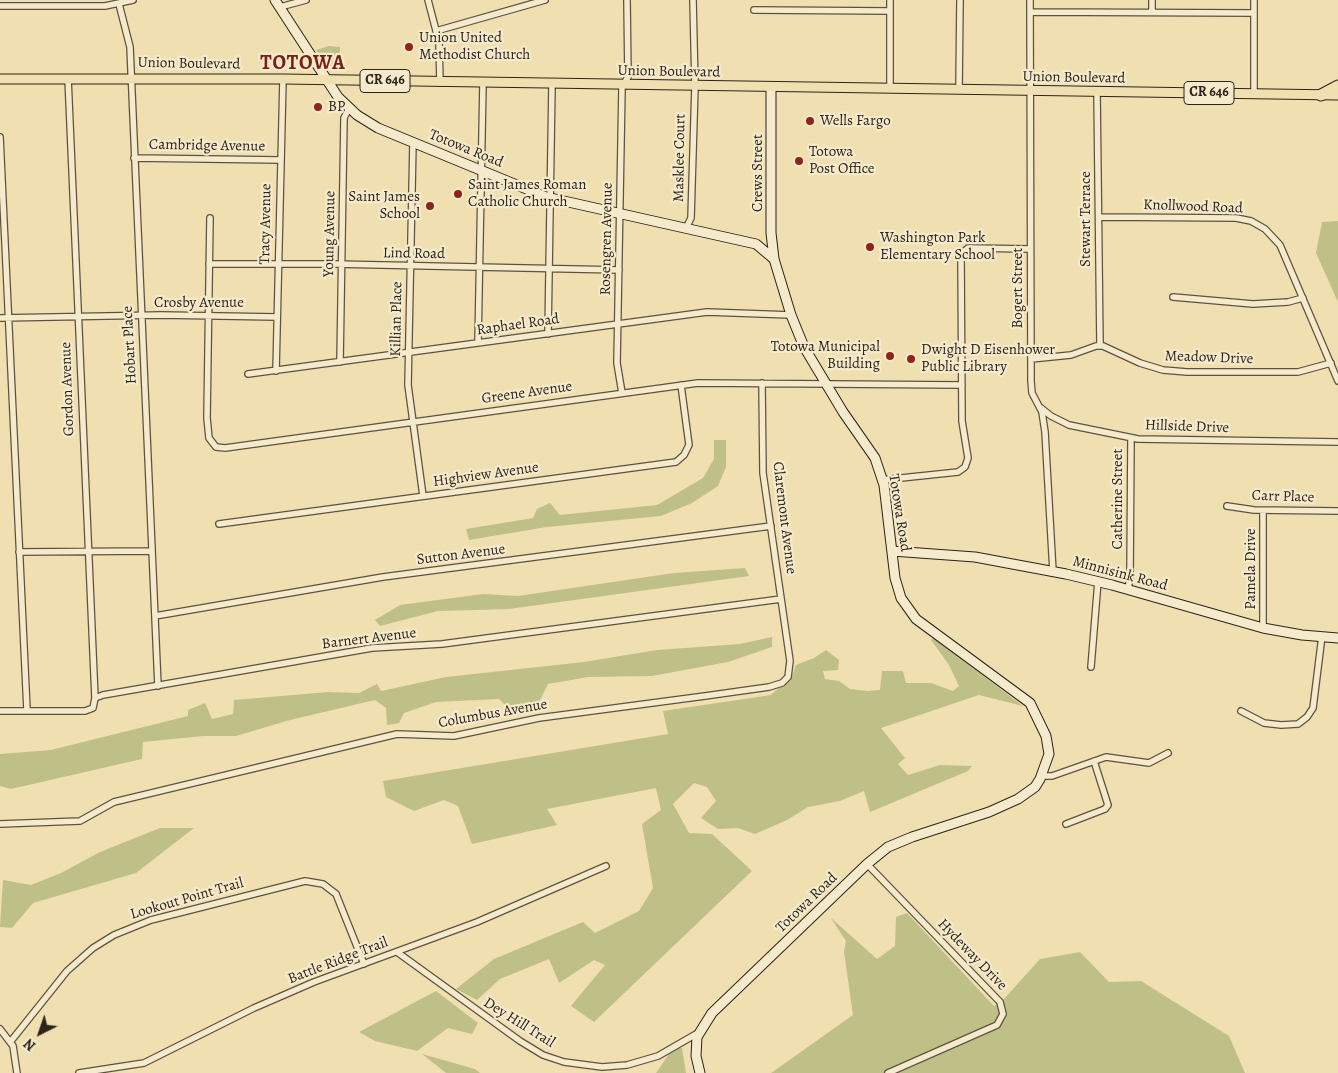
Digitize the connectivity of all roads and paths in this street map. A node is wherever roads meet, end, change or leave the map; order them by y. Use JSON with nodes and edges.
{"nodes":[{"id":1,"x":133,"y":0,"type":"edge"},
{"id":2,"x":306,"y":0,"type":"edge"},
{"id":3,"x":428,"y":0,"type":"edge"},
{"id":4,"x":545,"y":0,"type":"edge"},
{"id":5,"x":627,"y":0,"type":"edge"},
{"id":6,"x":693,"y":0,"type":"edge"},
{"id":7,"x":890,"y":0,"type":"edge"},
{"id":8,"x":960,"y":0,"type":"edge"},
{"id":9,"x":1030,"y":0,"type":"edge"},
{"id":10,"x":1152,"y":0,"type":"edge"},
{"id":11,"x":1254,"y":0,"type":"edge"},
{"id":12,"x":118,"y":4,"type":"junction"},
{"id":13,"x":277,"y":4,"type":"edge"},
{"id":14,"x":0,"y":6,"type":"edge"},
{"id":15,"x":754,"y":10,"type":"dead end"},
{"id":16,"x":890,"y":11,"type":"junction"},
{"id":17,"x":1030,"y":12,"type":"junction"},
{"id":18,"x":1152,"y":12,"type":"junction"},
{"id":19,"x":1254,"y":13,"type":"junction"},
{"id":20,"x":436,"y":31,"type":"junction"},
{"id":21,"x":131,"y":77,"type":"junction"},
{"id":22,"x":68,"y":78,"type":"junction"},
{"id":23,"x":0,"y":79,"type":"edge"},
{"id":24,"x":282,"y":79,"type":"junction"},
{"id":25,"x":329,"y":81,"type":"junction"},
{"id":26,"x":440,"y":83,"type":"junction"},
{"id":27,"x":483,"y":83,"type":"junction"},
{"id":28,"x":552,"y":84,"type":"junction"},
{"id":29,"x":624,"y":85,"type":"junction"},
{"id":30,"x":694,"y":86,"type":"junction"},
{"id":31,"x":1338,"y":86,"type":"edge"},
{"id":32,"x":771,"y":88,"type":"junction"},
{"id":33,"x":890,"y":89,"type":"junction"},
{"id":34,"x":959,"y":90,"type":"junction"},
{"id":35,"x":1029,"y":91,"type":"junction"},
{"id":36,"x":1098,"y":92,"type":"junction"},
{"id":37,"x":1254,"y":94,"type":"junction"},
{"id":38,"x":1321,"y":95,"type":"junction"},
{"id":39,"x":1338,"y":95,"type":"edge"},
{"id":40,"x":349,"y":108,"type":"junction"},
{"id":41,"x":0,"y":137,"type":"edge"},
{"id":42,"x":413,"y":142,"type":"junction"},
{"id":43,"x":134,"y":158,"type":"junction"},
{"id":44,"x":280,"y":160,"type":"junction"},
{"id":45,"x":482,"y":171,"type":"junction"},
{"id":46,"x":551,"y":198,"type":"junction"},
{"id":47,"x":620,"y":214,"type":"junction"},
{"id":48,"x":1099,"y":217,"type":"junction"},
{"id":49,"x":210,"y":218,"type":"dead end"},
{"id":50,"x":686,"y":228,"type":"junction"},
{"id":51,"x":1030,"y":249,"type":"junction"},
{"id":52,"x":774,"y":259,"type":"junction"},
{"id":53,"x":209,"y":264,"type":"junction"},
{"id":54,"x":278,"y":264,"type":"junction"},
{"id":55,"x":342,"y":264,"type":"junction"},
{"id":56,"x":411,"y":267,"type":"junction"},
{"id":57,"x":480,"y":268,"type":"junction"},
{"id":58,"x":549,"y":269,"type":"junction"},
{"id":59,"x":619,"y":270,"type":"junction"},
{"id":60,"x":1172,"y":297,"type":"dead end"},
{"id":61,"x":1303,"y":298,"type":"junction"},
{"id":62,"x":791,"y":315,"type":"junction"},
{"id":63,"x":78,"y":316,"type":"junction"},
{"id":64,"x":142,"y":316,"type":"junction"},
{"id":65,"x":208,"y":316,"type":"junction"},
{"id":66,"x":277,"y":316,"type":"junction"},
{"id":67,"x":8,"y":317,"type":"junction"},
{"id":68,"x":0,"y":318,"type":"edge"},
{"id":69,"x":618,"y":325,"type":"junction"},
{"id":70,"x":548,"y":334,"type":"junction"},
{"id":71,"x":478,"y":343,"type":"junction"},
{"id":72,"x":1100,"y":346,"type":"junction"},
{"id":73,"x":409,"y":352,"type":"junction"},
{"id":74,"x":1031,"y":359,"type":"junction"},
{"id":75,"x":340,"y":362,"type":"junction"},
{"id":76,"x":1331,"y":363,"type":"junction"},
{"id":77,"x":276,"y":371,"type":"junction"},
{"id":78,"x":248,"y":374,"type":"dead end"},
{"id":79,"x":1338,"y":380,"type":"edge"},
{"id":80,"x":762,"y":383,"type":"junction"},
{"id":81,"x":826,"y":384,"type":"junction"},
{"id":82,"x":681,"y":385,"type":"junction"},
{"id":83,"x":962,"y":385,"type":"junction"},
{"id":84,"x":622,"y":394,"type":"junction"},
{"id":85,"x":1041,"y":408,"type":"junction"},
{"id":86,"x":413,"y":421,"type":"junction"},
{"id":87,"x":1131,"y":438,"type":"junction"},
{"id":88,"x":1338,"y":442,"type":"edge"},
{"id":89,"x":882,"y":480,"type":"junction"},
{"id":90,"x":423,"y":496,"type":"junction"},
{"id":91,"x":1226,"y":506,"type":"dead end"},
{"id":92,"x":1263,"y":511,"type":"junction"},
{"id":93,"x":1338,"y":511,"type":"edge"},
{"id":94,"x":219,"y":524,"type":"dead end"},
{"id":95,"x":771,"y":526,"type":"junction"},
{"id":96,"x":892,"y":550,"type":"junction"},
{"id":97,"x":88,"y":551,"type":"junction"},
{"id":98,"x":152,"y":551,"type":"junction"},
{"id":99,"x":19,"y":552,"type":"junction"},
{"id":100,"x":1053,"y":572,"type":"junction"},
{"id":101,"x":1098,"y":582,"type":"junction"},
{"id":102,"x":1128,"y":589,"type":"junction"},
{"id":103,"x":782,"y":599,"type":"junction"},
{"id":104,"x":155,"y":616,"type":"junction"},
{"id":105,"x":1264,"y":628,"type":"junction"},
{"id":106,"x":1322,"y":636,"type":"junction"},
{"id":107,"x":1338,"y":638,"type":"edge"},
{"id":108,"x":789,"y":654,"type":"joint"},
{"id":109,"x":1091,"y":667,"type":"dead end"},
{"id":110,"x":158,"y":686,"type":"junction"},
{"id":111,"x":95,"y":698,"type":"junction"},
{"id":112,"x":27,"y":710,"type":"junction"},
{"id":113,"x":0,"y":711,"type":"edge"},
{"id":114,"x":1241,"y":711,"type":"dead end"},
{"id":115,"x":1168,"y":753,"type":"dead end"},
{"id":116,"x":1094,"y":761,"type":"junction"},
{"id":117,"x":1042,"y":776,"type":"junction"},
{"id":118,"x":0,"y":824,"type":"edge"},
{"id":119,"x":1066,"y":824,"type":"dead end"},
{"id":120,"x":867,"y":864,"type":"junction"},
{"id":121,"x":606,"y":866,"type":"dead end"},
{"id":122,"x":397,"y":952,"type":"junction"},
{"id":123,"x":364,"y":964,"type":"junction"},
{"id":124,"x":0,"y":1029,"type":"edge"},
{"id":125,"x":698,"y":1033,"type":"junction"},
{"id":126,"x":11,"y":1041,"type":"junction"},
{"id":127,"x":17,"y":1073,"type":"edge"},
{"id":128,"x":78,"y":1073,"type":"edge"},
{"id":129,"x":700,"y":1073,"type":"edge"},
{"id":130,"x":888,"y":1073,"type":"edge"}],
"edges":[{"from":1,"to":12,"type":"street"},
{"from":2,"to":13,"type":"street"},
{"from":3,"to":20,"type":"street"},
{"from":4,"to":20,"type":"street"},
{"from":5,"to":29,"type":"street","name":"Rosengren Avenue"},
{"from":6,"to":30,"type":"street","name":"Masklee Court"},
{"from":7,"to":16,"type":"street"},
{"from":8,"to":34,"type":"street"},
{"from":9,"to":17,"type":"street","name":"Bogert Street"},
{"from":10,"to":18,"type":"street"},
{"from":11,"to":19,"type":"street"},
{"from":12,"to":14,"type":"street"},
{"from":12,"to":21,"type":"street","name":"Hobart Place"},
{"from":13,"to":25,"type":"main road","name":"Totowa Road"},
{"from":15,"to":16,"type":"street"},
{"from":16,"to":33,"type":"street"},
{"from":17,"to":18,"type":"street"},
{"from":17,"to":35,"type":"street","name":"Bogert Street"},
{"from":18,"to":19,"type":"street"},
{"from":19,"to":37,"type":"street"},
{"from":20,"to":26,"type":"street"},
{"from":21,"to":22,"type":"main road","name":"Union Boulevard","number":"CR 646"},
{"from":21,"to":24,"type":"main road","name":"Union Boulevard","number":"CR 646"},
{"from":21,"to":43,"type":"street","name":"Hobart Place"},
{"from":22,"to":23,"type":"main road","name":"Union Boulevard","number":"CR 646"},
{"from":22,"to":63,"type":"street","name":"Gordon Avenue"},
{"from":24,"to":25,"type":"main road","name":"Union Boulevard","number":"CR 646"},
{"from":24,"to":44,"type":"street","name":"Tracy Avenue"},
{"from":25,"to":26,"type":"main road","name":"Union Boulevard","number":"CR 646"},
{"from":25,"to":40,"type":"main road","name":"Totowa Road"},
{"from":26,"to":27,"type":"main road","name":"Union Boulevard","number":"CR 646"},
{"from":27,"to":28,"type":"main road","name":"Union Boulevard","number":"CR 646"},
{"from":27,"to":45,"type":"street"},
{"from":28,"to":29,"type":"main road","name":"Union Boulevard","number":"CR 646"},
{"from":28,"to":46,"type":"street"},
{"from":29,"to":30,"type":"main road","name":"Union Boulevard","number":"CR 646"},
{"from":29,"to":47,"type":"street","name":"Rosengren Avenue"},
{"from":30,"to":32,"type":"main road","name":"Union Boulevard","number":"CR 646"},
{"from":30,"to":50,"type":"street","name":"Masklee Court"},
{"from":31,"to":38,"type":"highway"},
{"from":32,"to":33,"type":"main road","name":"Union Boulevard","number":"CR 646"},
{"from":32,"to":52,"type":"main road","name":"Crews Street"},
{"from":33,"to":34,"type":"main road","name":"Union Boulevard","number":"CR 646"},
{"from":34,"to":35,"type":"main road","name":"Union Boulevard","number":"CR 646"},
{"from":35,"to":36,"type":"main road","name":"Union Boulevard","number":"CR 646"},
{"from":35,"to":51,"type":"street","name":"Bogert Street"},
{"from":36,"to":37,"type":"main road","name":"Union Boulevard","number":"CR 646"},
{"from":36,"to":48,"type":"street","name":"Stewart Terrace"},
{"from":37,"to":38,"type":"main road","name":"Union Boulevard","number":"CR 646"},
{"from":38,"to":39,"type":"main road","name":"Union Boulevard"},
{"from":40,"to":42,"type":"main road","name":"Totowa Road"},
{"from":40,"to":55,"type":"street","name":"Young Avenue"},
{"from":41,"to":67,"type":"street"},
{"from":42,"to":45,"type":"main road","name":"Totowa Road"},
{"from":42,"to":56,"type":"street","name":"Killian Place"},
{"from":43,"to":44,"type":"street","name":"Cambridge Avenue"},
{"from":43,"to":64,"type":"street","name":"Hobart Place"},
{"from":44,"to":54,"type":"street","name":"Tracy Avenue"},
{"from":45,"to":46,"type":"main road","name":"Totowa Road"},
{"from":45,"to":57,"type":"street"},
{"from":46,"to":47,"type":"main road","name":"Totowa Road"},
{"from":46,"to":58,"type":"street"},
{"from":47,"to":50,"type":"main road","name":"Totowa Road"},
{"from":47,"to":59,"type":"street","name":"Rosengren Avenue"},
{"from":48,"to":61,"type":"street","name":"Knollwood Road"},
{"from":48,"to":72,"type":"street","name":"Stewart Terrace"},
{"from":49,"to":53,"type":"street"},
{"from":50,"to":52,"type":"main road","name":"Totowa Road"},
{"from":51,"to":74,"type":"street","name":"Bogert Street"},
{"from":51,"to":83,"type":"street"},
{"from":52,"to":62,"type":"main road","name":"Totowa Road"},
{"from":53,"to":54,"type":"street","name":"Lind Road"},
{"from":53,"to":65,"type":"street"},
{"from":54,"to":55,"type":"street","name":"Lind Road"},
{"from":54,"to":66,"type":"street","name":"Tracy Avenue"},
{"from":55,"to":56,"type":"street","name":"Lind Road"},
{"from":55,"to":75,"type":"street","name":"Young Avenue"},
{"from":56,"to":57,"type":"street","name":"Lind Road"},
{"from":56,"to":73,"type":"street","name":"Killian Place"},
{"from":57,"to":58,"type":"street","name":"Lind Road"},
{"from":57,"to":71,"type":"street"},
{"from":58,"to":59,"type":"street","name":"Lind Road"},
{"from":58,"to":70,"type":"street"},
{"from":59,"to":69,"type":"street","name":"Rosengren Avenue"},
{"from":60,"to":61,"type":"street"},
{"from":61,"to":76,"type":"street","name":"Knollwood Road"},
{"from":62,"to":69,"type":"street","name":"Raphael Road"},
{"from":62,"to":81,"type":"main road","name":"Totowa Road"},
{"from":63,"to":64,"type":"street","name":"Crosby Avenue"},
{"from":63,"to":67,"type":"street","name":"Crosby Avenue"},
{"from":63,"to":97,"type":"street","name":"Gordon Avenue"},
{"from":64,"to":65,"type":"street","name":"Crosby Avenue"},
{"from":64,"to":98,"type":"street","name":"Hobart Place"},
{"from":65,"to":66,"type":"street","name":"Crosby Avenue"},
{"from":65,"to":86,"type":"street","name":"Greene Avenue"},
{"from":66,"to":77,"type":"street","name":"Tracy Avenue"},
{"from":67,"to":68,"type":"street","name":"Crosby Avenue"},
{"from":67,"to":99,"type":"street"},
{"from":69,"to":70,"type":"street","name":"Raphael Road"},
{"from":69,"to":84,"type":"street","name":"Rosengren Avenue"},
{"from":70,"to":71,"type":"street","name":"Raphael Road"},
{"from":71,"to":73,"type":"street","name":"Raphael Road"},
{"from":72,"to":74,"type":"street"},
{"from":72,"to":76,"type":"street","name":"Meadow Drive"},
{"from":73,"to":75,"type":"street","name":"Raphael Road"},
{"from":73,"to":86,"type":"street","name":"Killian Place"},
{"from":74,"to":85,"type":"street","name":"Bogert Street"},
{"from":75,"to":77,"type":"street","name":"Raphael Road"},
{"from":76,"to":79,"type":"street","name":"Knollwood Road"},
{"from":77,"to":78,"type":"street","name":"Raphael Road"},
{"from":80,"to":81,"type":"street","name":"Greene Avenue"},
{"from":80,"to":82,"type":"street","name":"Greene Avenue"},
{"from":80,"to":95,"type":"street","name":"Claremont Avenue"},
{"from":81,"to":83,"type":"street","name":"Greene Avenue"},
{"from":81,"to":89,"type":"main road","name":"Totowa Road"},
{"from":82,"to":84,"type":"street","name":"Greene Avenue"},
{"from":82,"to":90,"type":"street","name":"Highview Avenue"},
{"from":83,"to":89,"type":"street"},
{"from":84,"to":86,"type":"street","name":"Greene Avenue"},
{"from":85,"to":87,"type":"street","name":"Hillside Drive"},
{"from":85,"to":100,"type":"street","name":"Bogert Street"},
{"from":86,"to":90,"type":"street","name":"Killian Place"},
{"from":87,"to":88,"type":"street","name":"Hillside Drive"},
{"from":87,"to":102,"type":"street","name":"Catherine Street"},
{"from":89,"to":96,"type":"main road","name":"Totowa Road"},
{"from":90,"to":94,"type":"street","name":"Highview Avenue"},
{"from":91,"to":92,"type":"street","name":"Carr Place"},
{"from":92,"to":93,"type":"street","name":"Carr Place"},
{"from":92,"to":105,"type":"street","name":"Pamela Drive"},
{"from":95,"to":103,"type":"street","name":"Claremont Avenue"},
{"from":95,"to":104,"type":"street","name":"Sutton Avenue"},
{"from":96,"to":100,"type":"main road","name":"Minnisink Road"},
{"from":96,"to":117,"type":"main road","name":"Totowa Road"},
{"from":97,"to":98,"type":"street"},
{"from":97,"to":99,"type":"street"},
{"from":97,"to":111,"type":"street","name":"Gordon Avenue"},
{"from":98,"to":104,"type":"street","name":"Hobart Place"},
{"from":99,"to":112,"type":"street"},
{"from":100,"to":101,"type":"main road","name":"Minnisink Road"},
{"from":101,"to":102,"type":"main road","name":"Minnisink Road"},
{"from":101,"to":109,"type":"street"},
{"from":102,"to":105,"type":"main road","name":"Minnisink Road"},
{"from":103,"to":108,"type":"street","name":"Claremont Avenue"},
{"from":103,"to":110,"type":"street","name":"Barnert Avenue"},
{"from":104,"to":110,"type":"street","name":"Hobart Place"},
{"from":105,"to":106,"type":"main road","name":"Minnisink Road"},
{"from":106,"to":107,"type":"main road","name":"Minnisink Road"},
{"from":106,"to":114,"type":"street"},
{"from":108,"to":118,"type":"street","name":"Columbus Avenue"},
{"from":110,"to":111,"type":"street","name":"Barnert Avenue"},
{"from":111,"to":112,"type":"street","name":"Barnert Avenue"},
{"from":112,"to":113,"type":"street","name":"Barnert Avenue"},
{"from":115,"to":116,"type":"street"},
{"from":116,"to":117,"type":"street"},
{"from":116,"to":119,"type":"street"},
{"from":117,"to":120,"type":"main road","name":"Totowa Road"},
{"from":120,"to":125,"type":"main road","name":"Totowa Road"},
{"from":120,"to":130,"type":"street","name":"Hydeway Drive"},
{"from":121,"to":122,"type":"street","name":"Battle Ridge Trail"},
{"from":122,"to":123,"type":"street","name":"Battle Ridge Trail"},
{"from":122,"to":125,"type":"street","name":"Dey Hill Trail"},
{"from":123,"to":126,"type":"street","name":"Lookout Point Trail"},
{"from":123,"to":128,"type":"street","name":"Battle Ridge Trail"},
{"from":124,"to":126,"type":"street"},
{"from":125,"to":129,"type":"main road"},
{"from":126,"to":127,"type":"street"}]}
